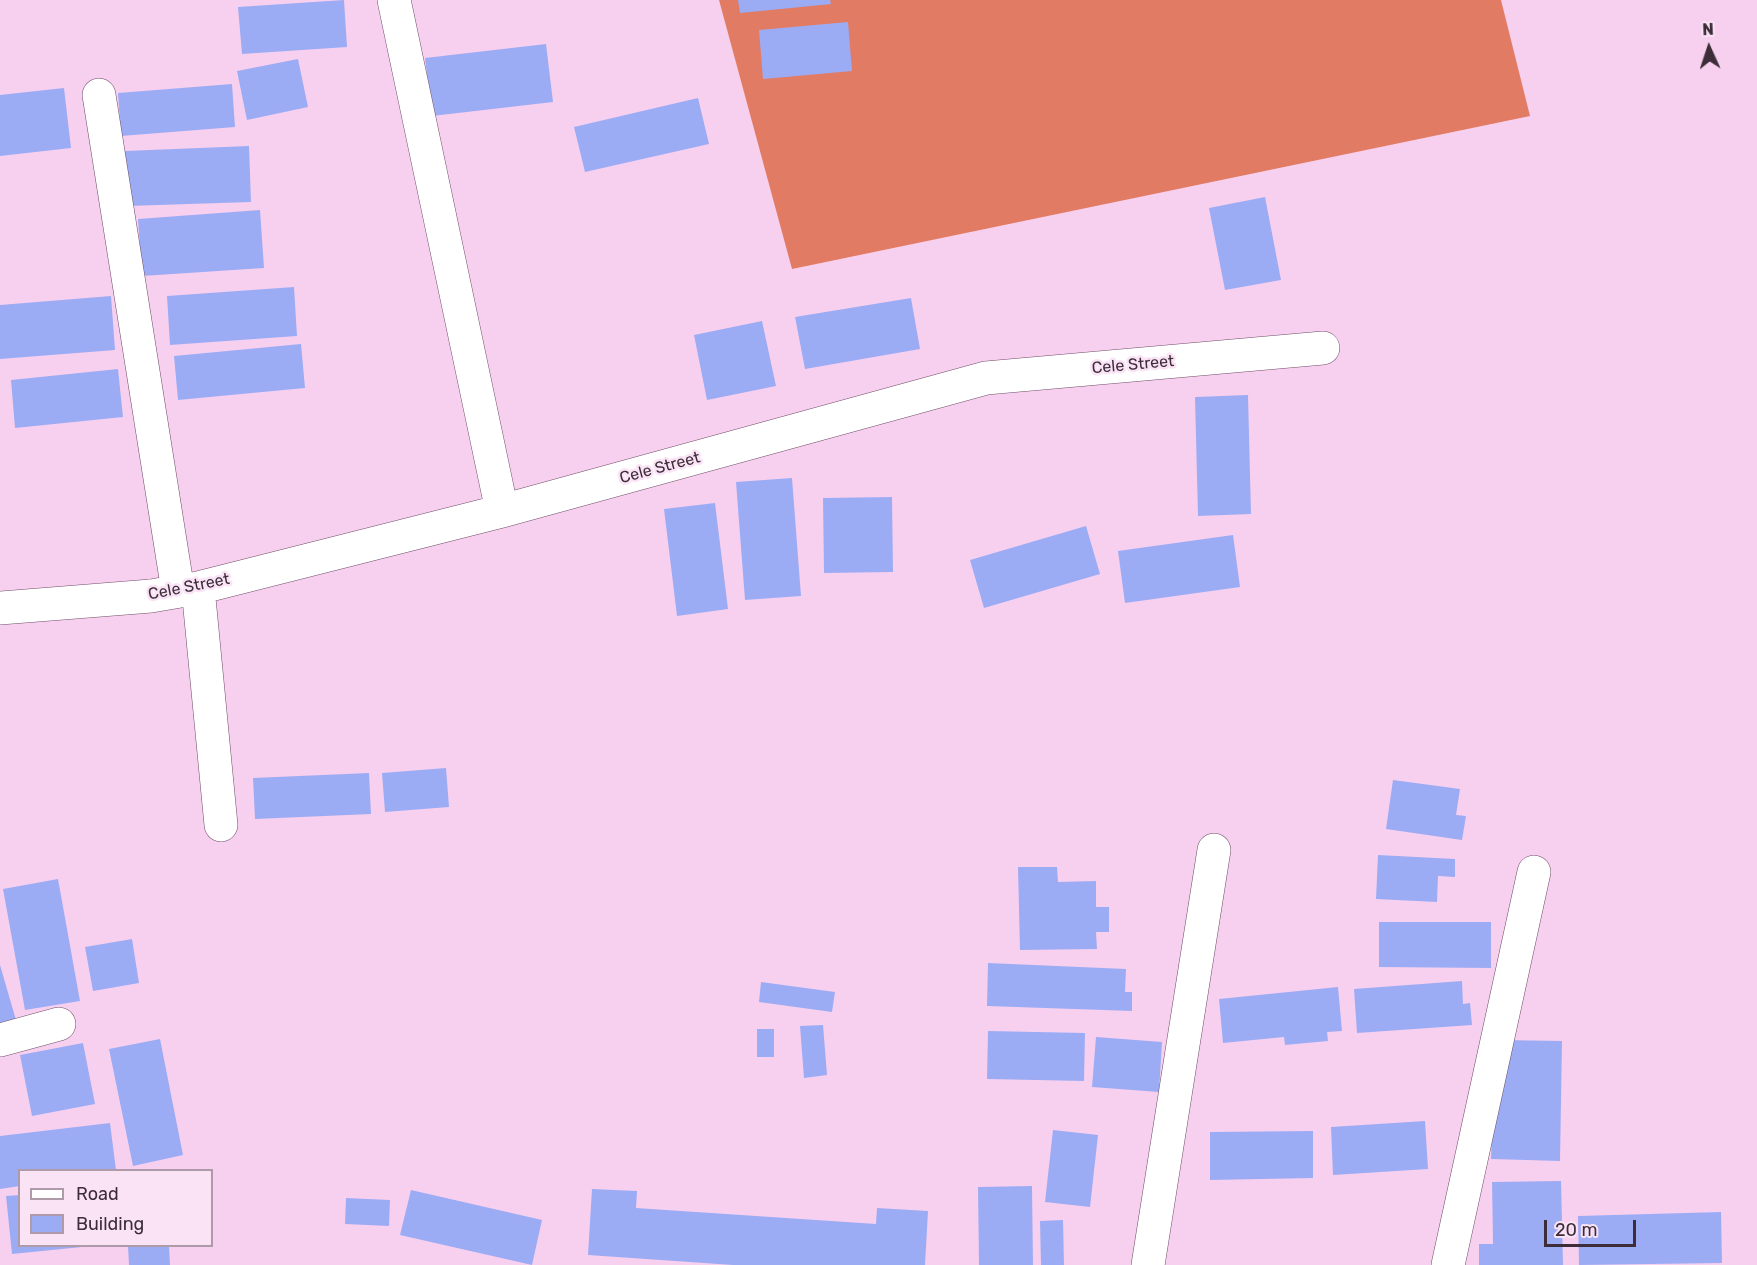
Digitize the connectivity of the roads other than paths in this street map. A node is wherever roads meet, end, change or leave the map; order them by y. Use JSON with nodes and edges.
{"nodes":[{"id":1,"x":394,"y":0,"type":"edge"},
{"id":2,"x":99,"y":95,"type":"dead end"},
{"id":3,"x":1323,"y":348,"type":"dead end"},
{"id":4,"x":502,"y":511,"type":"junction"},
{"id":5,"x":188,"y":589,"type":"junction"},
{"id":6,"x":0,"y":608,"type":"edge"},
{"id":7,"x":221,"y":825,"type":"dead end"},
{"id":8,"x":1214,"y":850,"type":"dead end"},
{"id":9,"x":1534,"y":872,"type":"dead end"},
{"id":10,"x":59,"y":1024,"type":"dead end"},
{"id":11,"x":0,"y":1040,"type":"edge"},
{"id":12,"x":1148,"y":1265,"type":"edge"},
{"id":13,"x":1448,"y":1265,"type":"edge"}],
"edges":[{"from":1,"to":4,"type":"street"},
{"from":2,"to":5,"type":"street"},
{"from":3,"to":4,"type":"street","name":"Cele Street"},
{"from":4,"to":5,"type":"street","name":"Cele Street"},
{"from":5,"to":6,"type":"street","name":"Cele Street"},
{"from":5,"to":7,"type":"street"},
{"from":8,"to":12,"type":"street"},
{"from":9,"to":13,"type":"street"},
{"from":10,"to":11,"type":"street"}]}
